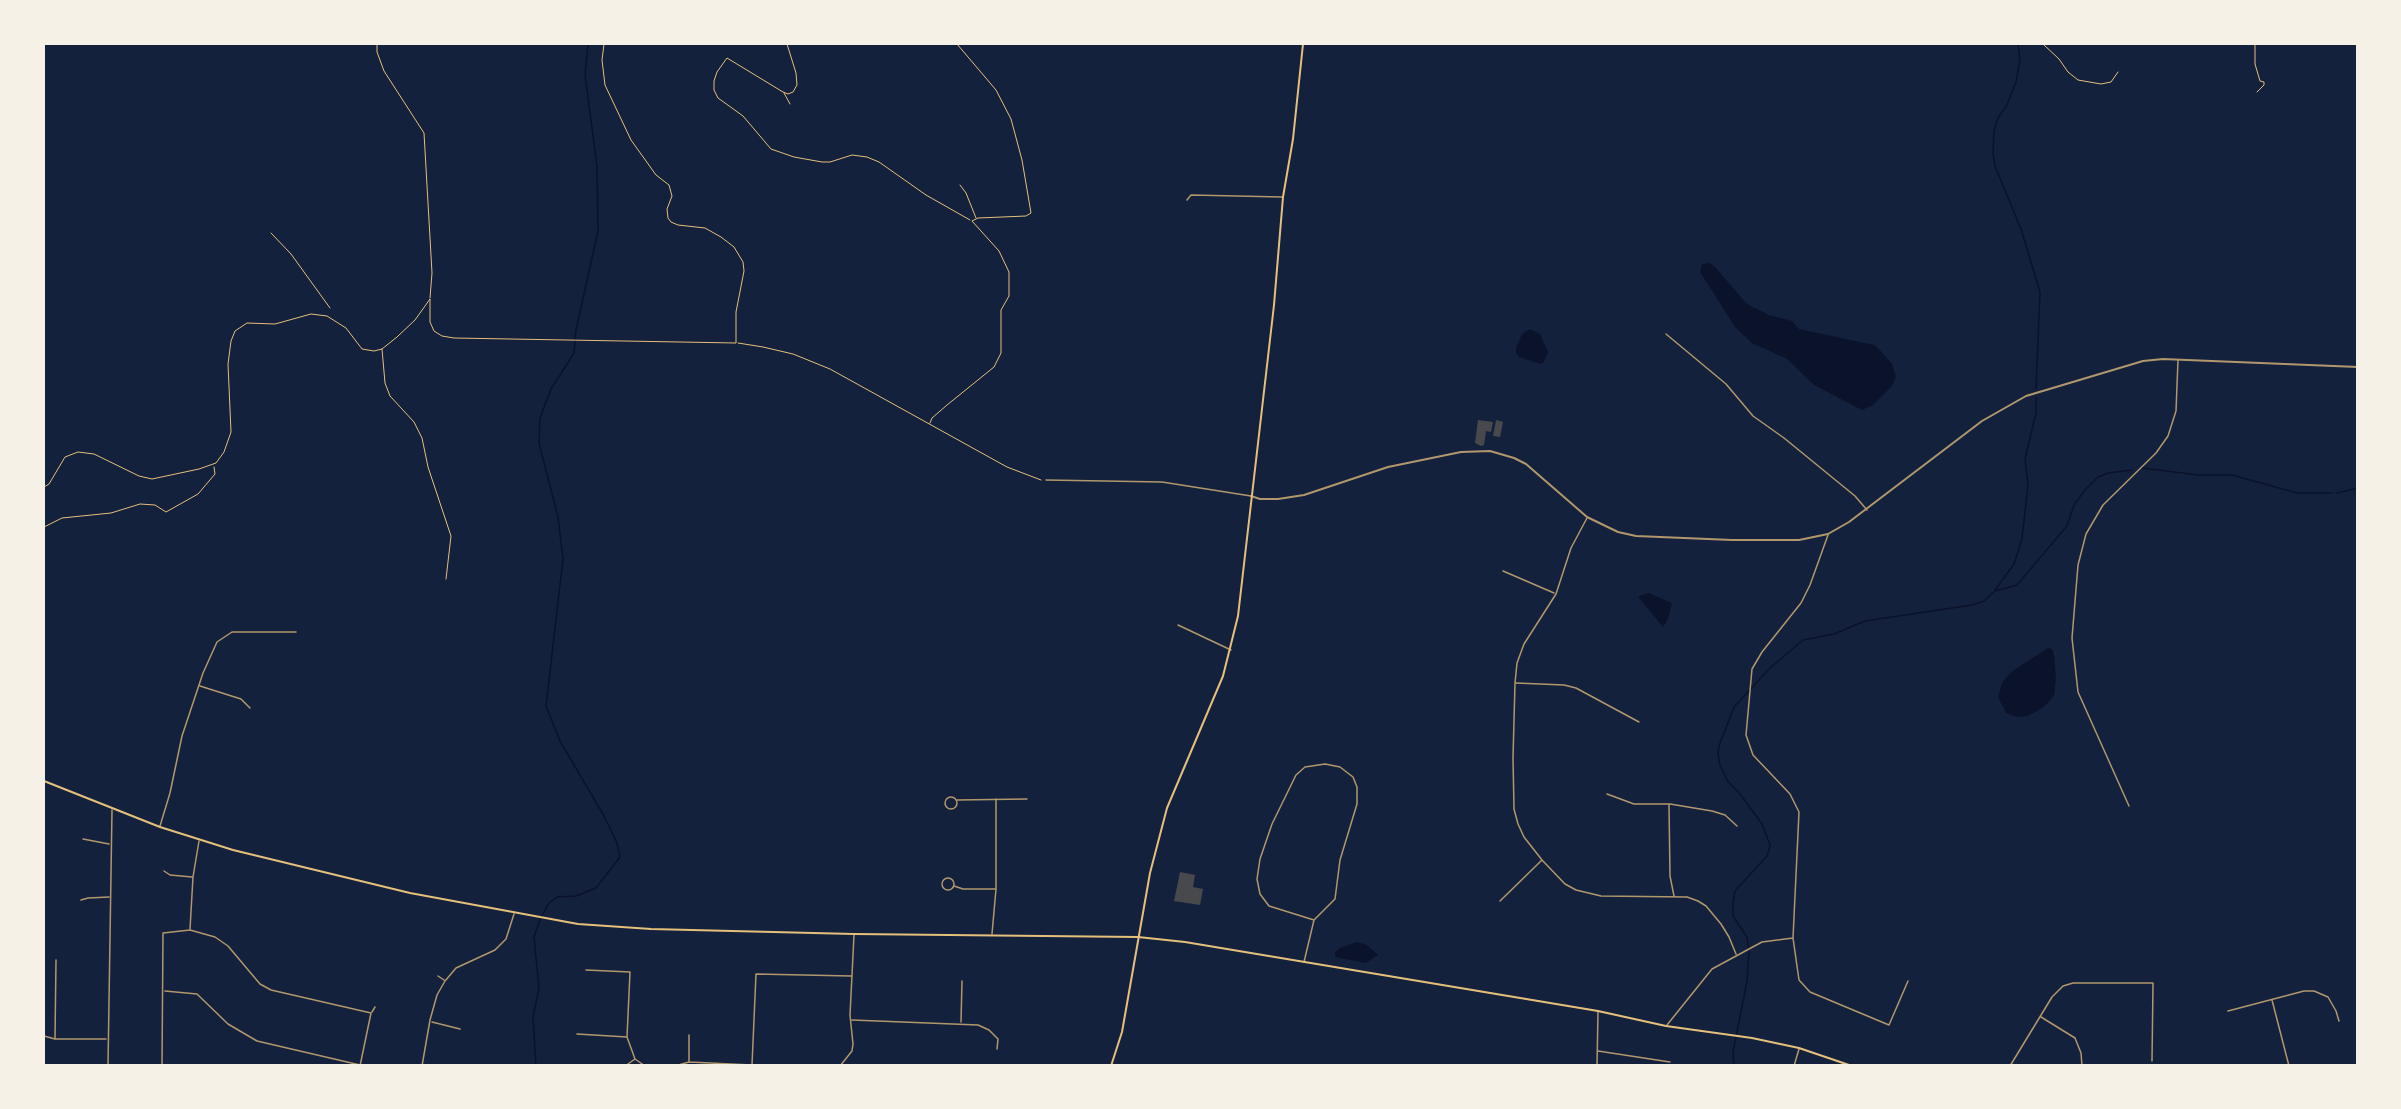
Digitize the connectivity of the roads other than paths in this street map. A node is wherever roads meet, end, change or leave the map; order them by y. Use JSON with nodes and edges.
{"nodes":[{"id":1,"x":1303,"y":44,"type":"edge"},
{"id":2,"x":1283,"y":197,"type":"junction"},
{"id":3,"x":1187,"y":200,"type":"dead end"},
{"id":4,"x":1666,"y":334,"type":"dead end"},
{"id":5,"x":2178,"y":359,"type":"junction"},
{"id":6,"x":2358,"y":368,"type":"edge"},
{"id":7,"x":1046,"y":480,"type":"road end"},
{"id":8,"x":1251,"y":496,"type":"junction"},
{"id":9,"x":1867,"y":510,"type":"junction"},
{"id":10,"x":1587,"y":517,"type":"junction"},
{"id":11,"x":1828,"y":534,"type":"junction"},
{"id":12,"x":1503,"y":571,"type":"dead end"},
{"id":13,"x":1556,"y":594,"type":"junction"},
{"id":14,"x":1178,"y":626,"type":"dead end"},
{"id":15,"x":296,"y":632,"type":"dead end"},
{"id":16,"x":1231,"y":650,"type":"junction"},
{"id":17,"x":1515,"y":683,"type":"junction"},
{"id":18,"x":199,"y":686,"type":"junction"},
{"id":19,"x":250,"y":708,"type":"dead end"},
{"id":20,"x":1638,"y":722,"type":"dead end"},
{"id":21,"x":44,"y":780,"type":"edge"},
{"id":22,"x":1607,"y":794,"type":"dead end"},
{"id":23,"x":1027,"y":798,"type":"dead end"},
{"id":24,"x":996,"y":799,"type":"junction"},
{"id":25,"x":957,"y":800,"type":"junction"},
{"id":26,"x":1670,"y":804,"type":"junction"},
{"id":27,"x":2129,"y":806,"type":"dead end"},
{"id":28,"x":112,"y":809,"type":"junction"},
{"id":29,"x":160,"y":826,"type":"junction"},
{"id":30,"x":1737,"y":826,"type":"dead end"},
{"id":31,"x":83,"y":839,"type":"dead end"},
{"id":32,"x":199,"y":841,"type":"junction"},
{"id":33,"x":110,"y":844,"type":"junction"},
{"id":34,"x":1542,"y":860,"type":"junction"},
{"id":35,"x":164,"y":871,"type":"dead end"},
{"id":36,"x":193,"y":877,"type":"junction"},
{"id":37,"x":954,"y":886,"type":"junction"},
{"id":38,"x":996,"y":889,"type":"junction"},
{"id":39,"x":1260,"y":894,"type":"junction"},
{"id":40,"x":110,"y":897,"type":"junction"},
{"id":41,"x":1255,"y":897,"type":"dead end"},
{"id":42,"x":1674,"y":897,"type":"junction"},
{"id":43,"x":81,"y":900,"type":"dead end"},
{"id":44,"x":1500,"y":901,"type":"dead end"},
{"id":45,"x":514,"y":913,"type":"junction"},
{"id":46,"x":1314,"y":920,"type":"junction"},
{"id":47,"x":190,"y":930,"type":"junction"},
{"id":48,"x":854,"y":934,"type":"junction"},
{"id":49,"x":992,"y":935,"type":"junction"},
{"id":50,"x":1138,"y":937,"type":"junction"},
{"id":51,"x":1793,"y":938,"type":"junction"},
{"id":52,"x":1736,"y":954,"type":"junction"},
{"id":53,"x":56,"y":960,"type":"dead end"},
{"id":54,"x":1303,"y":962,"type":"junction"},
{"id":55,"x":586,"y":970,"type":"dead end"},
{"id":56,"x":438,"y":976,"type":"dead end"},
{"id":57,"x":851,"y":976,"type":"junction"},
{"id":58,"x":445,"y":981,"type":"junction"},
{"id":59,"x":962,"y":981,"type":"dead end"},
{"id":60,"x":1908,"y":981,"type":"dead end"},
{"id":61,"x":163,"y":991,"type":"junction"},
{"id":62,"x":2272,"y":1000,"type":"junction"},
{"id":63,"x":375,"y":1007,"type":"dead end"},
{"id":64,"x":1598,"y":1011,"type":"junction"},
{"id":65,"x":2228,"y":1011,"type":"dead end"},
{"id":66,"x":371,"y":1013,"type":"junction"},
{"id":67,"x":2041,"y":1017,"type":"junction"},
{"id":68,"x":852,"y":1020,"type":"junction"},
{"id":69,"x":2339,"y":1021,"type":"dead end"},
{"id":70,"x":431,"y":1022,"type":"junction"},
{"id":71,"x":961,"y":1024,"type":"junction"},
{"id":72,"x":1666,"y":1026,"type":"junction"},
{"id":73,"x":460,"y":1029,"type":"dead end"},
{"id":74,"x":577,"y":1034,"type":"dead end"},
{"id":75,"x":689,"y":1035,"type":"dead end"},
{"id":76,"x":44,"y":1036,"type":"edge"},
{"id":77,"x":627,"y":1037,"type":"junction"},
{"id":78,"x":55,"y":1039,"type":"junction"},
{"id":79,"x":107,"y":1039,"type":"junction"},
{"id":80,"x":998,"y":1048,"type":"dead end"},
{"id":81,"x":1799,"y":1048,"type":"junction"},
{"id":82,"x":1598,"y":1051,"type":"junction"},
{"id":83,"x":635,"y":1059,"type":"junction"},
{"id":84,"x":2152,"y":1061,"type":"dead end"},
{"id":85,"x":689,"y":1062,"type":"junction"},
{"id":86,"x":1670,"y":1062,"type":"dead end"},
{"id":87,"x":628,"y":1064,"type":"dead end"},
{"id":88,"x":108,"y":1065,"type":"edge"},
{"id":89,"x":162,"y":1065,"type":"edge"},
{"id":90,"x":186,"y":1065,"type":"edge"},
{"id":91,"x":360,"y":1065,"type":"edge"},
{"id":92,"x":422,"y":1065,"type":"edge"},
{"id":93,"x":645,"y":1065,"type":"edge"},
{"id":94,"x":675,"y":1065,"type":"edge"},
{"id":95,"x":752,"y":1065,"type":"edge"},
{"id":96,"x":840,"y":1065,"type":"edge"},
{"id":97,"x":1111,"y":1065,"type":"edge"},
{"id":98,"x":1597,"y":1065,"type":"edge"},
{"id":99,"x":1794,"y":1065,"type":"edge"},
{"id":100,"x":1852,"y":1065,"type":"edge"},
{"id":101,"x":2010,"y":1065,"type":"edge"},
{"id":102,"x":2082,"y":1065,"type":"edge"},
{"id":103,"x":2289,"y":1065,"type":"edge"}],
"edges":[{"from":1,"to":2,"type":"main road"},
{"from":2,"to":3,"type":"street"},
{"from":2,"to":8,"type":"main road"},
{"from":4,"to":9,"type":"street"},
{"from":5,"to":6,"type":"street"},
{"from":5,"to":9,"type":"street"},
{"from":5,"to":27,"type":"street"},
{"from":7,"to":8,"type":"street"},
{"from":8,"to":10,"type":"street"},
{"from":8,"to":16,"type":"main road"},
{"from":9,"to":11,"type":"street"},
{"from":10,"to":11,"type":"street"},
{"from":10,"to":13,"type":"street"},
{"from":11,"to":51,"type":"street"},
{"from":12,"to":13,"type":"street"},
{"from":13,"to":17,"type":"street"},
{"from":14,"to":16,"type":"street"},
{"from":15,"to":18,"type":"street"},
{"from":16,"to":50,"type":"main road"},
{"from":17,"to":20,"type":"street"},
{"from":17,"to":34,"type":"street"},
{"from":18,"to":19,"type":"street"},
{"from":18,"to":29,"type":"street"},
{"from":21,"to":28,"type":"main road"},
{"from":22,"to":26,"type":"street"},
{"from":23,"to":24,"type":"street"},
{"from":24,"to":25,"type":"street"},
{"from":24,"to":38,"type":"street"},
{"from":25,"to":25,"type":"street"},
{"from":26,"to":30,"type":"street"},
{"from":26,"to":42,"type":"street"},
{"from":28,"to":29,"type":"main road"},
{"from":28,"to":33,"type":"street"},
{"from":29,"to":32,"type":"main road"},
{"from":31,"to":33,"type":"street"},
{"from":32,"to":36,"type":"street"},
{"from":32,"to":45,"type":"main road"},
{"from":33,"to":40,"type":"street"},
{"from":34,"to":42,"type":"street"},
{"from":34,"to":44,"type":"street"},
{"from":35,"to":36,"type":"street"},
{"from":36,"to":47,"type":"street"},
{"from":37,"to":37,"type":"street"},
{"from":37,"to":38,"type":"street"},
{"from":38,"to":49,"type":"street"},
{"from":39,"to":41,"type":"street"},
{"from":39,"to":46,"type":"street"},
{"from":39,"to":46,"type":"street"},
{"from":40,"to":43,"type":"street"},
{"from":40,"to":79,"type":"street"},
{"from":42,"to":52,"type":"street"},
{"from":45,"to":48,"type":"main road"},
{"from":45,"to":58,"type":"street"},
{"from":46,"to":54,"type":"street"},
{"from":47,"to":61,"type":"street"},
{"from":47,"to":66,"type":"street"},
{"from":48,"to":49,"type":"main road"},
{"from":48,"to":57,"type":"street"},
{"from":49,"to":50,"type":"main road"},
{"from":50,"to":54,"type":"main road"},
{"from":50,"to":97,"type":"main road"},
{"from":51,"to":52,"type":"street"},
{"from":51,"to":60,"type":"street"},
{"from":52,"to":72,"type":"street"},
{"from":53,"to":78,"type":"street"},
{"from":54,"to":64,"type":"main road"},
{"from":55,"to":77,"type":"street"},
{"from":56,"to":58,"type":"street"},
{"from":57,"to":68,"type":"street"},
{"from":57,"to":95,"type":"street"},
{"from":58,"to":70,"type":"street"},
{"from":59,"to":71,"type":"street"},
{"from":61,"to":89,"type":"street"},
{"from":61,"to":91,"type":"street"},
{"from":62,"to":65,"type":"street"},
{"from":62,"to":69,"type":"street"},
{"from":62,"to":103,"type":"street"},
{"from":63,"to":66,"type":"street"},
{"from":64,"to":72,"type":"main road"},
{"from":64,"to":82,"type":"street"},
{"from":66,"to":91,"type":"street"},
{"from":67,"to":84,"type":"street"},
{"from":67,"to":101,"type":"street"},
{"from":67,"to":102,"type":"street"},
{"from":68,"to":71,"type":"street"},
{"from":68,"to":96,"type":"street"},
{"from":70,"to":73,"type":"street"},
{"from":70,"to":92,"type":"street"},
{"from":71,"to":80,"type":"street"},
{"from":72,"to":81,"type":"main road"},
{"from":74,"to":77,"type":"street"},
{"from":75,"to":85,"type":"street"},
{"from":76,"to":78,"type":"street"},
{"from":77,"to":83,"type":"street"},
{"from":78,"to":79,"type":"street"},
{"from":79,"to":88,"type":"street"},
{"from":81,"to":99,"type":"street"},
{"from":81,"to":100,"type":"main road"},
{"from":82,"to":86,"type":"street"},
{"from":82,"to":98,"type":"street"},
{"from":83,"to":87,"type":"street"},
{"from":83,"to":93,"type":"street"},
{"from":85,"to":94,"type":"street"},
{"from":85,"to":95,"type":"street"},
{"from":89,"to":90,"type":"street"}]}
